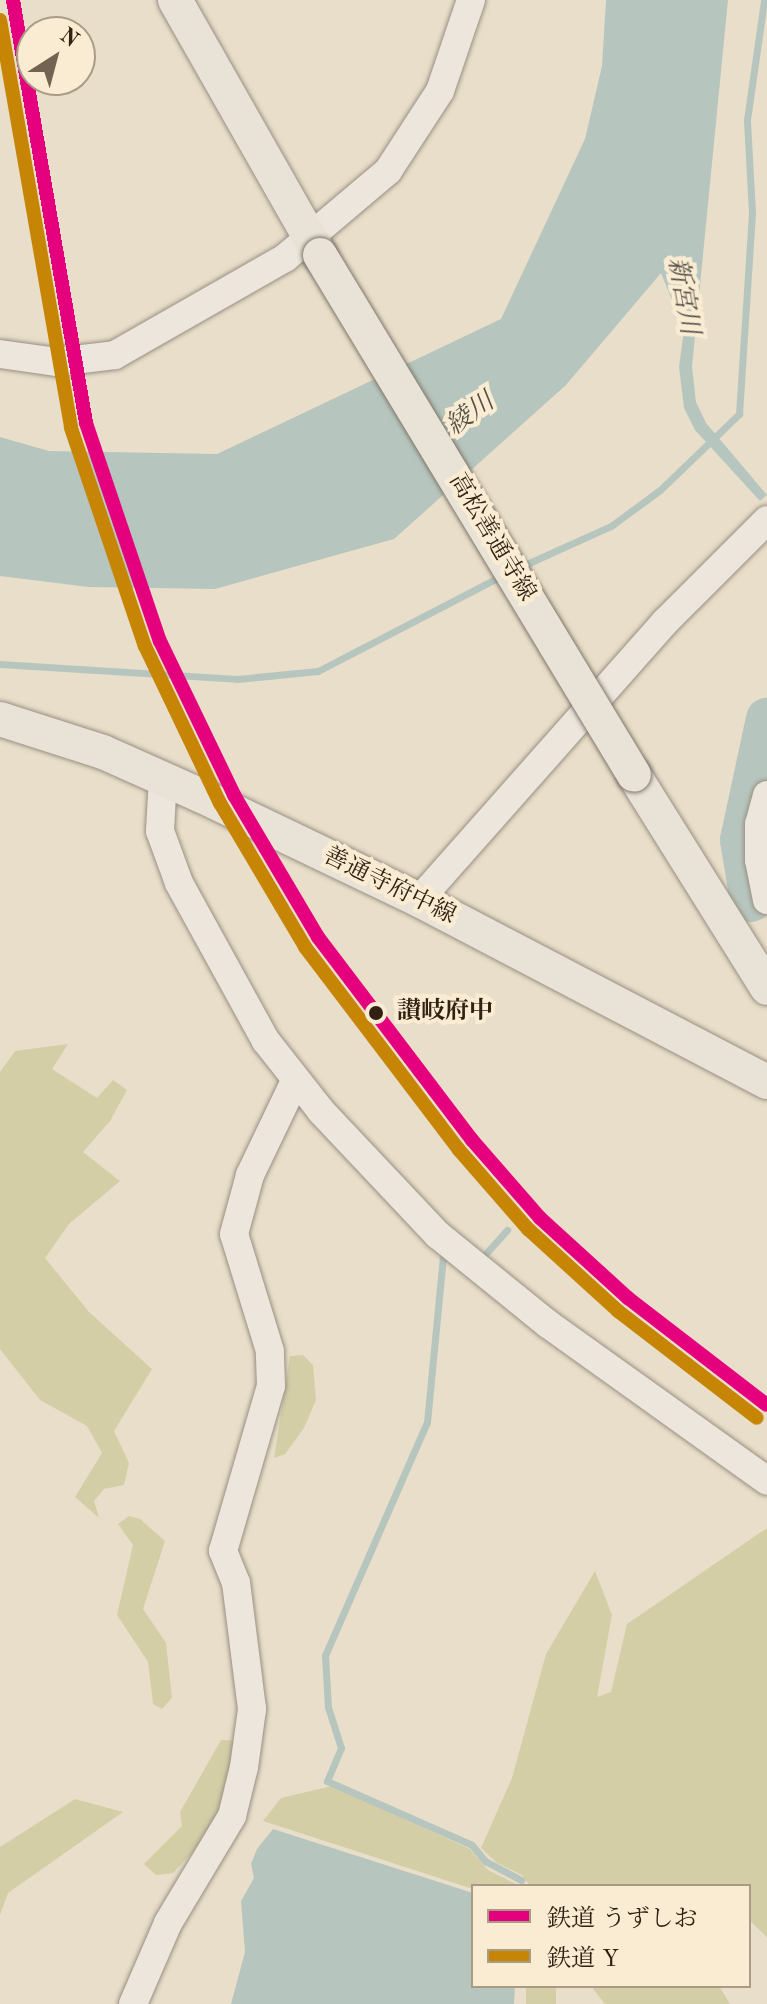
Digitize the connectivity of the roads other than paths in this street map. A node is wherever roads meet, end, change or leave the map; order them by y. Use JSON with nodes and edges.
{"nodes":[{"id":1,"x":175,"y":0,"type":"edge"},
{"id":2,"x":471,"y":0,"type":"edge"},
{"id":3,"x":314,"y":246,"type":"junction"},
{"id":4,"x":0,"y":354,"type":"edge"},
{"id":5,"x":767,"y":520,"type":"edge"},
{"id":6,"x":0,"y":719,"type":"edge"},
{"id":7,"x":163,"y":777,"type":"junction"},
{"id":8,"x":767,"y":795,"type":"edge"},
{"id":9,"x":419,"y":900,"type":"junction"},
{"id":10,"x":767,"y":900,"type":"edge"},
{"id":11,"x":767,"y":988,"type":"edge"},
{"id":12,"x":295,"y":1081,"type":"junction"},
{"id":13,"x":766,"y":1081,"type":"edge"},
{"id":14,"x":767,"y":1481,"type":"edge"},
{"id":15,"x":133,"y":2004,"type":"edge"}],
"edges":[{"from":1,"to":3,"type":"main road","name":"高松善通寺線"},
{"from":2,"to":3,"type":"street"},
{"from":3,"to":4,"type":"street"},
{"from":3,"to":11,"type":"main road","name":"高松善通寺線","bridge":true},
{"from":5,"to":9,"type":"street"},
{"from":6,"to":7,"type":"main road","name":"善通寺府中線"},
{"from":7,"to":9,"type":"main road","name":"善通寺府中線"},
{"from":7,"to":12,"type":"street"},
{"from":8,"to":10,"type":"street"},
{"from":9,"to":13,"type":"main road","name":"善通寺府中線"},
{"from":12,"to":14,"type":"street"},
{"from":12,"to":15,"type":"street"}]}
